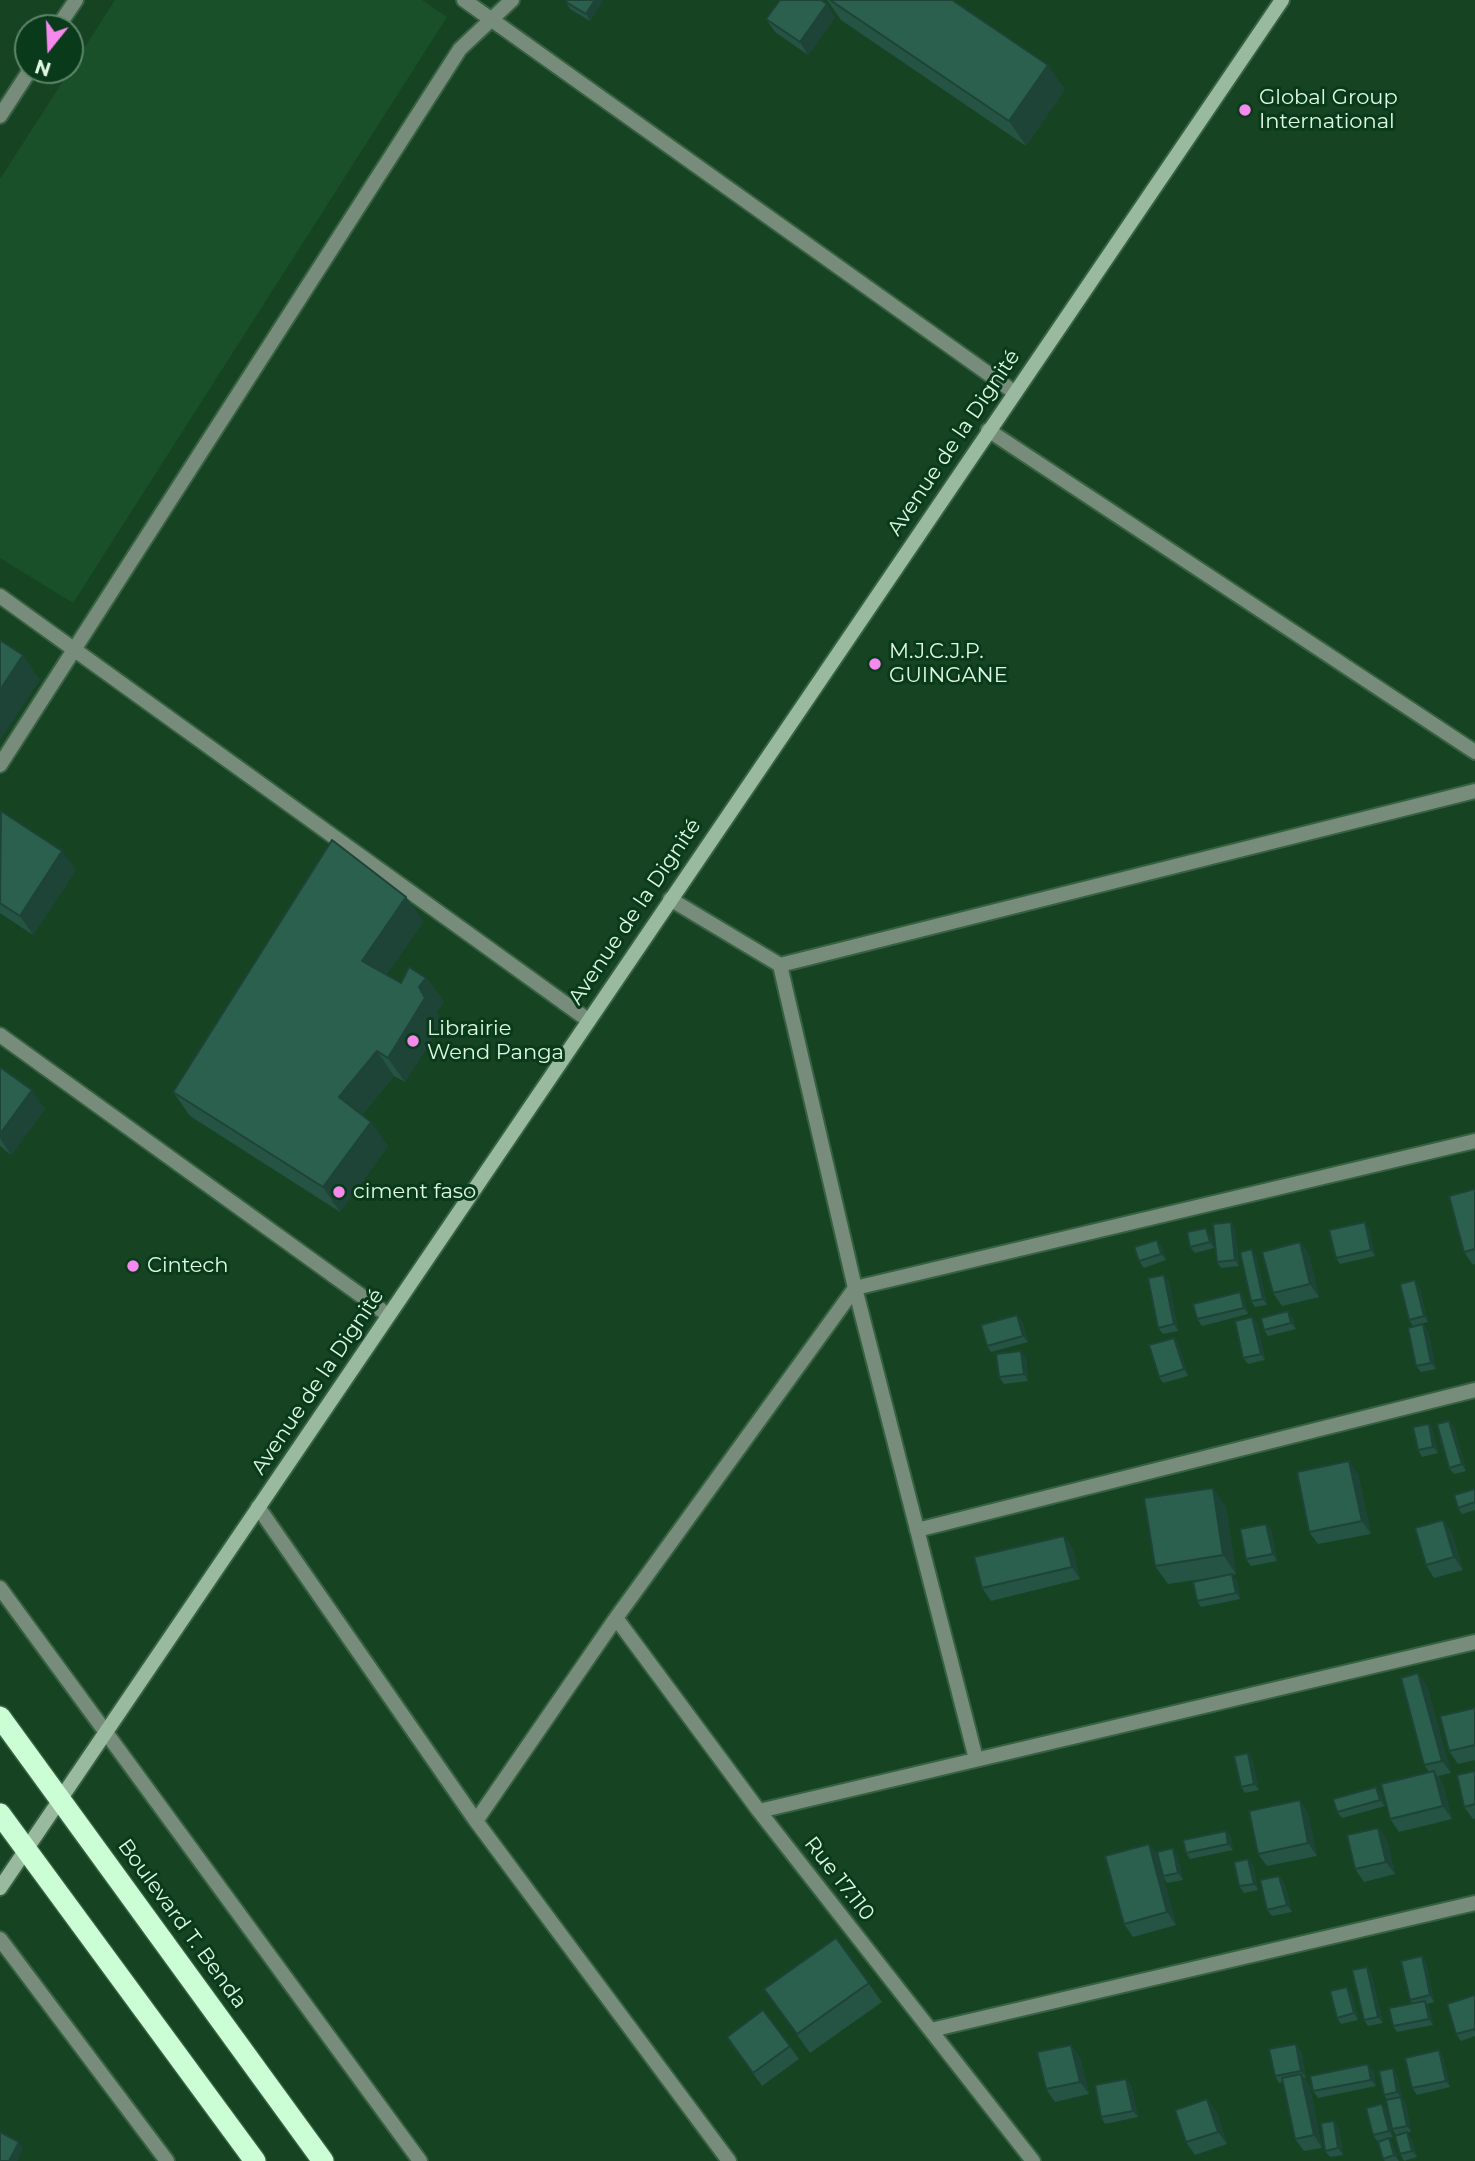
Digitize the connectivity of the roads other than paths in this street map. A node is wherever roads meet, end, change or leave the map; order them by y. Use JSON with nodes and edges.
{"nodes":[{"id":1,"x":464,"y":0,"type":"edge"},
{"id":2,"x":512,"y":0,"type":"edge"},
{"id":3,"x":1282,"y":0,"type":"edge"},
{"id":4,"x":493,"y":20,"type":"junction"},
{"id":5,"x":21,"y":84,"type":"edge"},
{"id":6,"x":0,"y":116,"type":"edge"},
{"id":7,"x":1014,"y":392,"type":"junction"},
{"id":8,"x":988,"y":430,"type":"junction"},
{"id":9,"x":0,"y":596,"type":"edge"},
{"id":10,"x":74,"y":648,"type":"junction"},
{"id":11,"x":1475,"y":752,"type":"edge"},
{"id":12,"x":0,"y":765,"type":"edge"},
{"id":13,"x":1475,"y":791,"type":"edge"},
{"id":14,"x":670,"y":899,"type":"junction"},
{"id":15,"x":780,"y":965,"type":"junction"},
{"id":16,"x":588,"y":1020,"type":"junction"},
{"id":17,"x":0,"y":1035,"type":"edge"},
{"id":18,"x":1475,"y":1141,"type":"edge"},
{"id":19,"x":855,"y":1287,"type":"junction"},
{"id":20,"x":388,"y":1315,"type":"junction"},
{"id":21,"x":1475,"y":1390,"type":"edge"},
{"id":22,"x":258,"y":1507,"type":"junction"},
{"id":23,"x":917,"y":1530,"type":"junction"},
{"id":24,"x":0,"y":1588,"type":"edge"},
{"id":25,"x":616,"y":1618,"type":"junction"},
{"id":26,"x":1475,"y":1642,"type":"edge"},
{"id":27,"x":0,"y":1717,"type":"edge"},
{"id":28,"x":105,"y":1733,"type":"junction"},
{"id":29,"x":976,"y":1759,"type":"junction"},
{"id":30,"x":61,"y":1798,"type":"junction"},
{"id":31,"x":759,"y":1811,"type":"junction"},
{"id":32,"x":0,"y":1814,"type":"edge"},
{"id":33,"x":476,"y":1821,"type":"junction"},
{"id":34,"x":26,"y":1850,"type":"junction"},
{"id":35,"x":0,"y":1888,"type":"edge"},
{"id":36,"x":1475,"y":1903,"type":"edge"},
{"id":37,"x":0,"y":1940,"type":"edge"},
{"id":38,"x":931,"y":2030,"type":"junction"},
{"id":39,"x":167,"y":2161,"type":"edge"},
{"id":40,"x":255,"y":2161,"type":"edge"},
{"id":41,"x":323,"y":2161,"type":"edge"},
{"id":42,"x":420,"y":2161,"type":"edge"},
{"id":43,"x":729,"y":2161,"type":"edge"},
{"id":44,"x":1034,"y":2161,"type":"edge"}],
"edges":[{"from":1,"to":4,"type":"street"},
{"from":2,"to":4,"type":"street"},
{"from":3,"to":7,"type":"street","name":"Avenue de la Dignité"},
{"from":4,"to":7,"type":"street"},
{"from":4,"to":10,"type":"street"},
{"from":5,"to":6,"type":"street"},
{"from":7,"to":8,"type":"street","name":"Avenue de la Dignité"},
{"from":8,"to":11,"type":"street"},
{"from":8,"to":14,"type":"street","name":"Avenue de la Dignité"},
{"from":9,"to":10,"type":"street"},
{"from":10,"to":12,"type":"street"},
{"from":10,"to":16,"type":"street"},
{"from":13,"to":15,"type":"street"},
{"from":14,"to":15,"type":"street"},
{"from":14,"to":16,"type":"street","name":"Avenue de la Dignité"},
{"from":15,"to":19,"type":"street"},
{"from":16,"to":20,"type":"street","name":"Avenue de la Dignité"},
{"from":17,"to":20,"type":"street"},
{"from":18,"to":19,"type":"street"},
{"from":19,"to":23,"type":"street"},
{"from":19,"to":25,"type":"street"},
{"from":20,"to":22,"type":"street","name":"Avenue de la Dignité"},
{"from":21,"to":23,"type":"street"},
{"from":22,"to":28,"type":"street","name":"Avenue de la Dignité"},
{"from":22,"to":33,"type":"street"},
{"from":23,"to":29,"type":"street"},
{"from":24,"to":28,"type":"street"},
{"from":25,"to":31,"type":"street","name":"Rue 17.110"},
{"from":25,"to":33,"type":"street"},
{"from":26,"to":29,"type":"street"},
{"from":27,"to":30,"type":"highway","name":"Boulevard T. Benda"},
{"from":28,"to":30,"type":"street","name":"Avenue de la Dignité"},
{"from":28,"to":42,"type":"street"},
{"from":29,"to":31,"type":"street"},
{"from":30,"to":34,"type":"street","name":"Avenue de la Dignité"},
{"from":30,"to":41,"type":"highway","name":"Boulevard T. Benda"},
{"from":31,"to":38,"type":"street","name":"Rue 17.110"},
{"from":32,"to":34,"type":"highway"},
{"from":33,"to":43,"type":"street"},
{"from":34,"to":35,"type":"street","name":"Avenue de la Dignité"},
{"from":34,"to":40,"type":"highway"},
{"from":36,"to":38,"type":"street"},
{"from":37,"to":39,"type":"street"},
{"from":38,"to":44,"type":"street","name":"Rue 17.110"}]}
